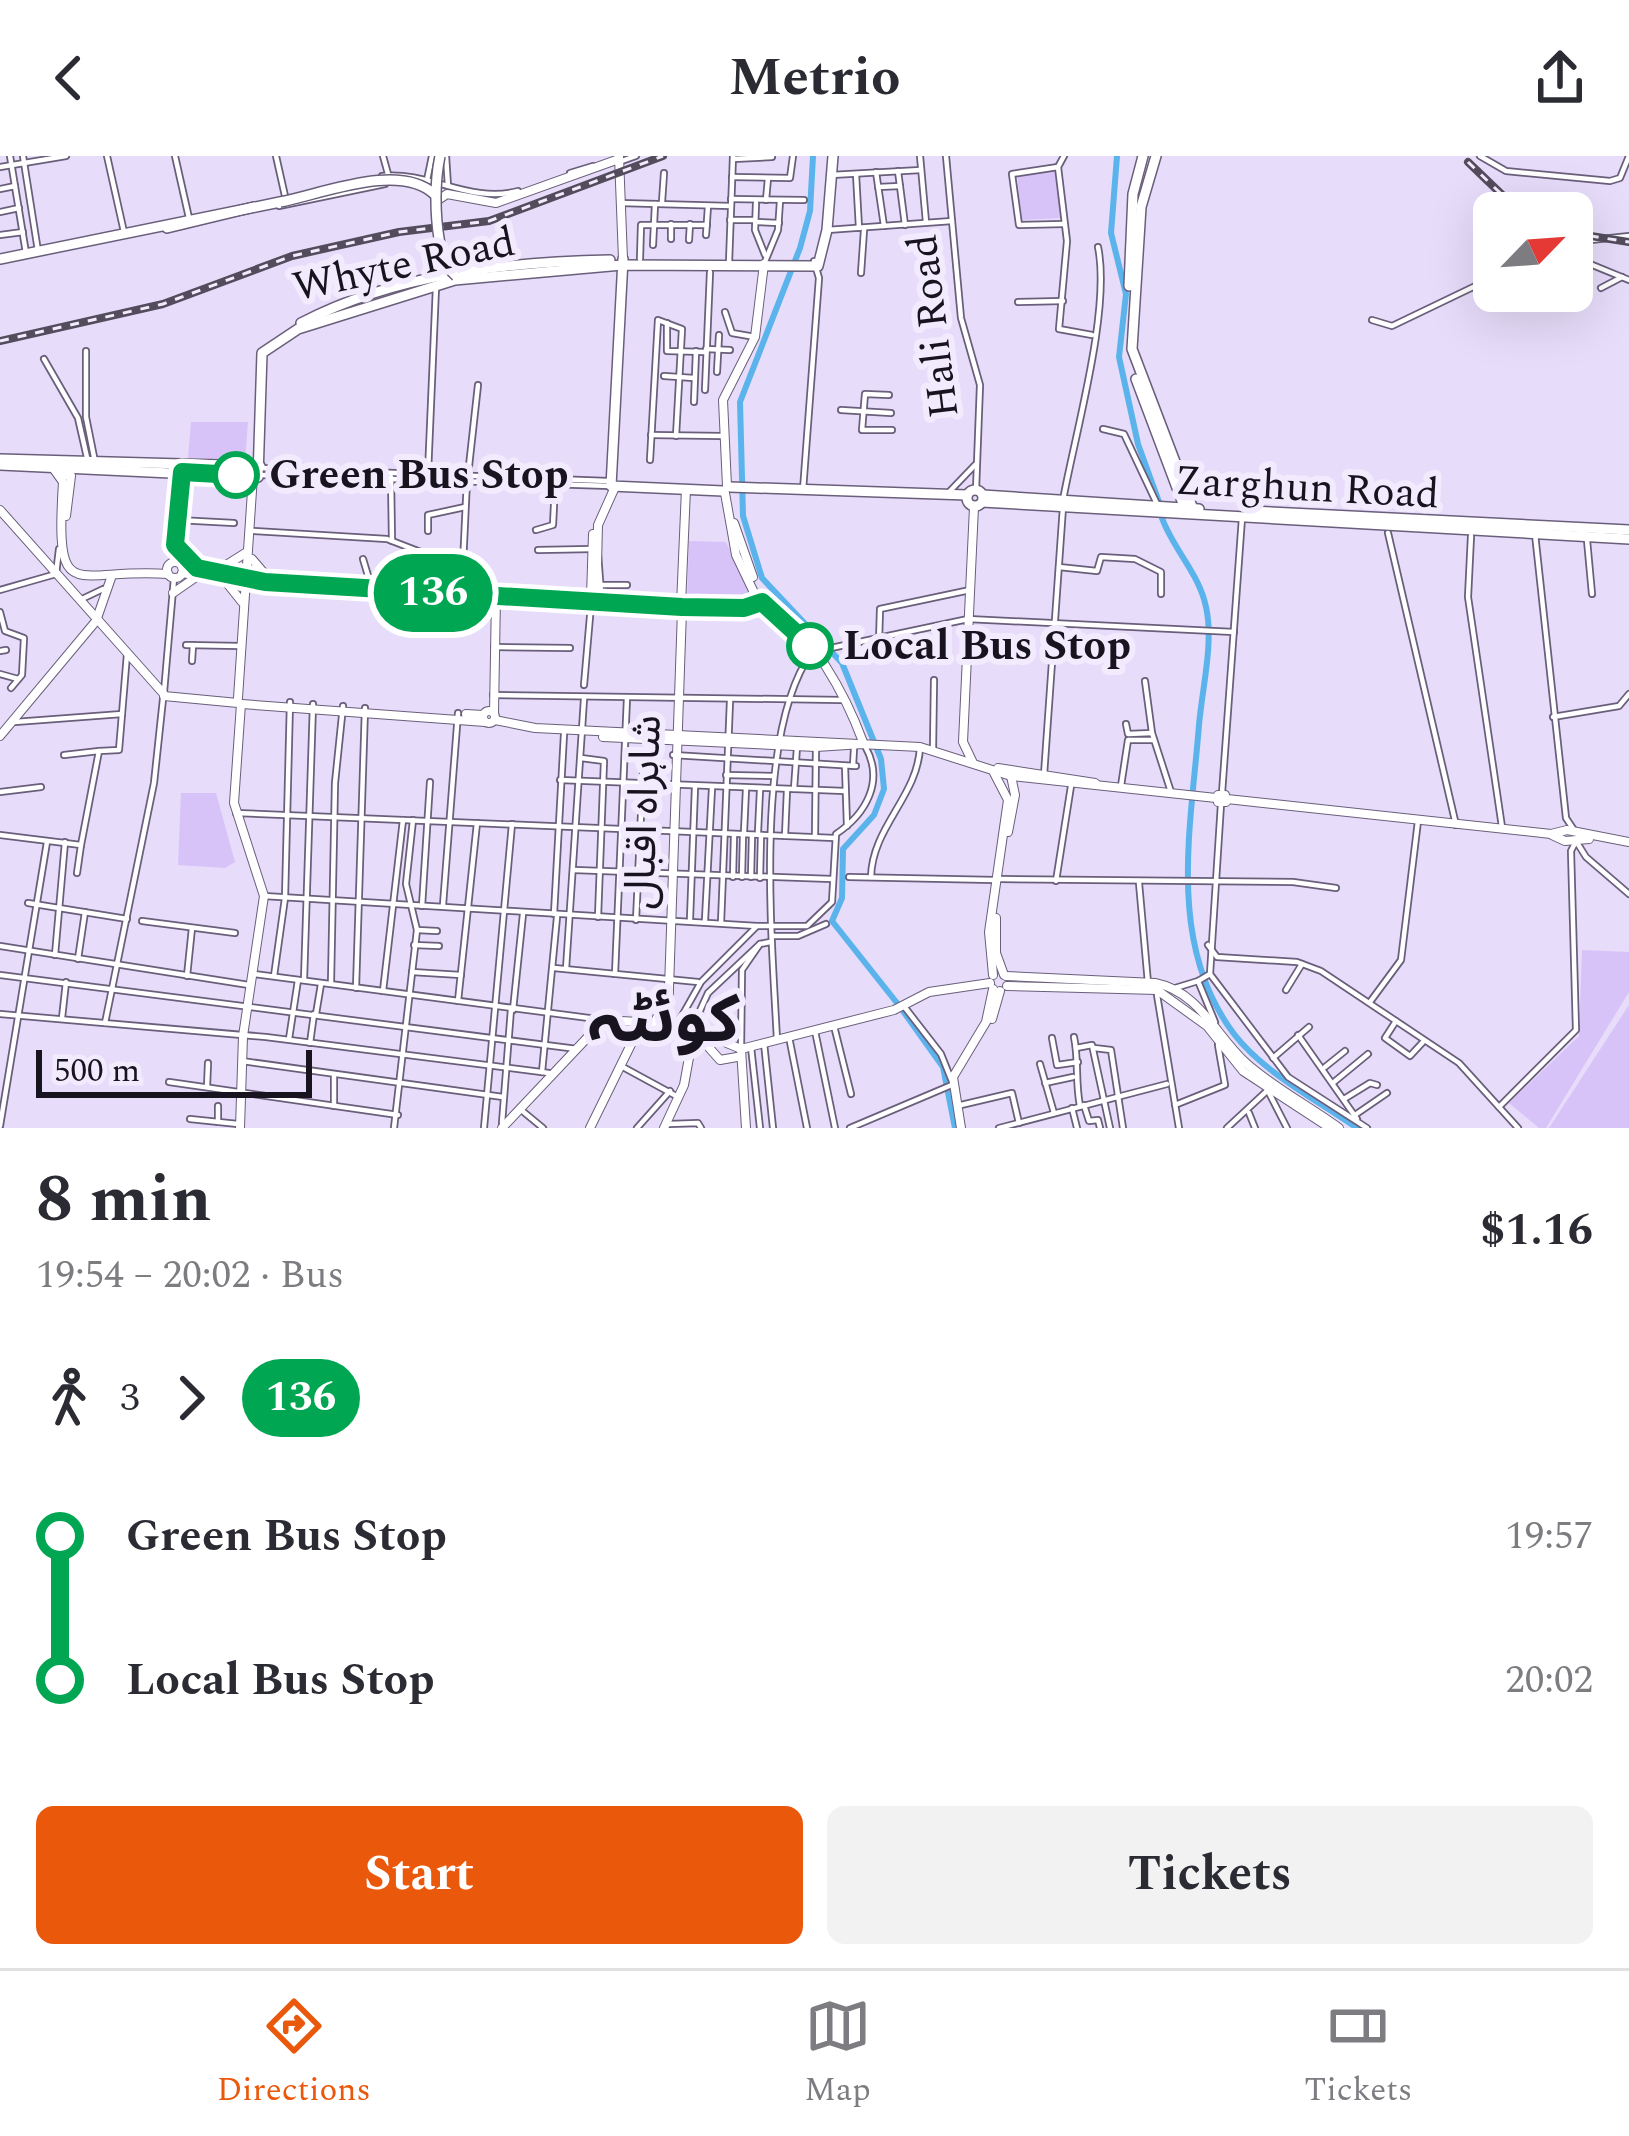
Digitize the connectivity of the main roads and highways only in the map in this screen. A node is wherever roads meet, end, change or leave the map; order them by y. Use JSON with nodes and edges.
{"nodes":[{"id":1,"x":438,"y":156,"type":"edge"},
{"id":2,"x":830,"y":156,"type":"edge"},
{"id":3,"x":1150,"y":156,"type":"edge"},
{"id":4,"x":430,"y":191,"type":"junction"},
{"id":5,"x":190,"y":220,"type":"junction"},
{"id":6,"x":0,"y":262,"type":"edge"},
{"id":7,"x":625,"y":262,"type":"junction"},
{"id":8,"x":640,"y":262,"type":"junction"},
{"id":9,"x":764,"y":262,"type":"junction"},
{"id":10,"x":600,"y":263,"type":"junction"},
{"id":11,"x":816,"y":264,"type":"junction"},
{"id":12,"x":456,"y":276,"type":"junction"},
{"id":13,"x":438,"y":281,"type":"junction"},
{"id":14,"x":305,"y":324,"type":"junction"},
{"id":15,"x":0,"y":462,"type":"edge"},
{"id":16,"x":91,"y":464,"type":"junction"},
{"id":17,"x":614,"y":484,"type":"junction"},
{"id":18,"x":1182,"y":485,"type":"junction"},
{"id":19,"x":727,"y":490,"type":"junction"},
{"id":20,"x":890,"y":497,"type":"junction"},
{"id":21,"x":975,"y":498,"type":"junction"},
{"id":22,"x":1160,"y":509,"type":"junction"},
{"id":23,"x":1205,"y":509,"type":"junction"},
{"id":24,"x":1189,"y":511,"type":"junction"},
{"id":25,"x":1629,"y":534,"type":"edge"}],
"edges":[{"from":1,"to":4,"type":"main road","bridge":true},
{"from":2,"to":11,"type":"main road"},
{"from":2,"to":11,"type":"main road"},
{"from":3,"to":18,"type":"main road"},
{"from":4,"to":5,"type":"main road","bridge":true},
{"from":4,"to":12,"type":"main road","bridge":true},
{"from":4,"to":13,"type":"main road","bridge":true},
{"from":5,"to":6,"type":"main road"},
{"from":5,"to":6,"type":"main road"},
{"from":7,"to":8,"type":"main road","name":"Whyte Road"},
{"from":7,"to":10,"type":"main road","name":"Whyte Road"},
{"from":7,"to":17,"type":"main road"},
{"from":8,"to":9,"type":"main road"},
{"from":8,"to":9,"type":"main road"},
{"from":9,"to":11,"type":"main road"},
{"from":10,"to":12,"type":"main road","name":"Whyte Road"},
{"from":10,"to":13,"type":"main road","name":"Whyte Road"},
{"from":10,"to":14,"type":"main road","name":"Whyte Road"},
{"from":12,"to":13,"type":"main road","name":"Whyte Road","bridge":true},
{"from":13,"to":14,"type":"main road","name":"Whyte Road"},
{"from":13,"to":14,"type":"main road","name":"Whyte Road"},
{"from":14,"to":16,"type":"main road","name":"Zarghun Road"},
{"from":15,"to":16,"type":"main road","name":"Zarghun Road"},
{"from":15,"to":16,"type":"main road","name":"Zarghun Road"},
{"from":17,"to":19,"type":"main road","name":"Zarghun Road"},
{"from":17,"to":19,"type":"main road","name":"Zarghun Road"},
{"from":18,"to":22,"type":"main road"},
{"from":18,"to":23,"type":"main road"},
{"from":18,"to":24,"type":"main road"},
{"from":19,"to":20,"type":"main road","name":"Zarghun Road"},
{"from":19,"to":20,"type":"main road","name":"Zarghun Road"},
{"from":20,"to":21,"type":"main road","name":"Zarghun Road"},
{"from":20,"to":21,"type":"main road","name":"Zarghun Road"},
{"from":21,"to":22,"type":"main road","name":"Zarghun Road"},
{"from":22,"to":24,"type":"main road","name":"Zarghun Road"},
{"from":23,"to":24,"type":"main road","name":"Zarghun Road"},
{"from":23,"to":25,"type":"main road","name":"Zarghun Road"},
{"from":24,"to":25,"type":"main road","name":"Zarghun Road"}]}
